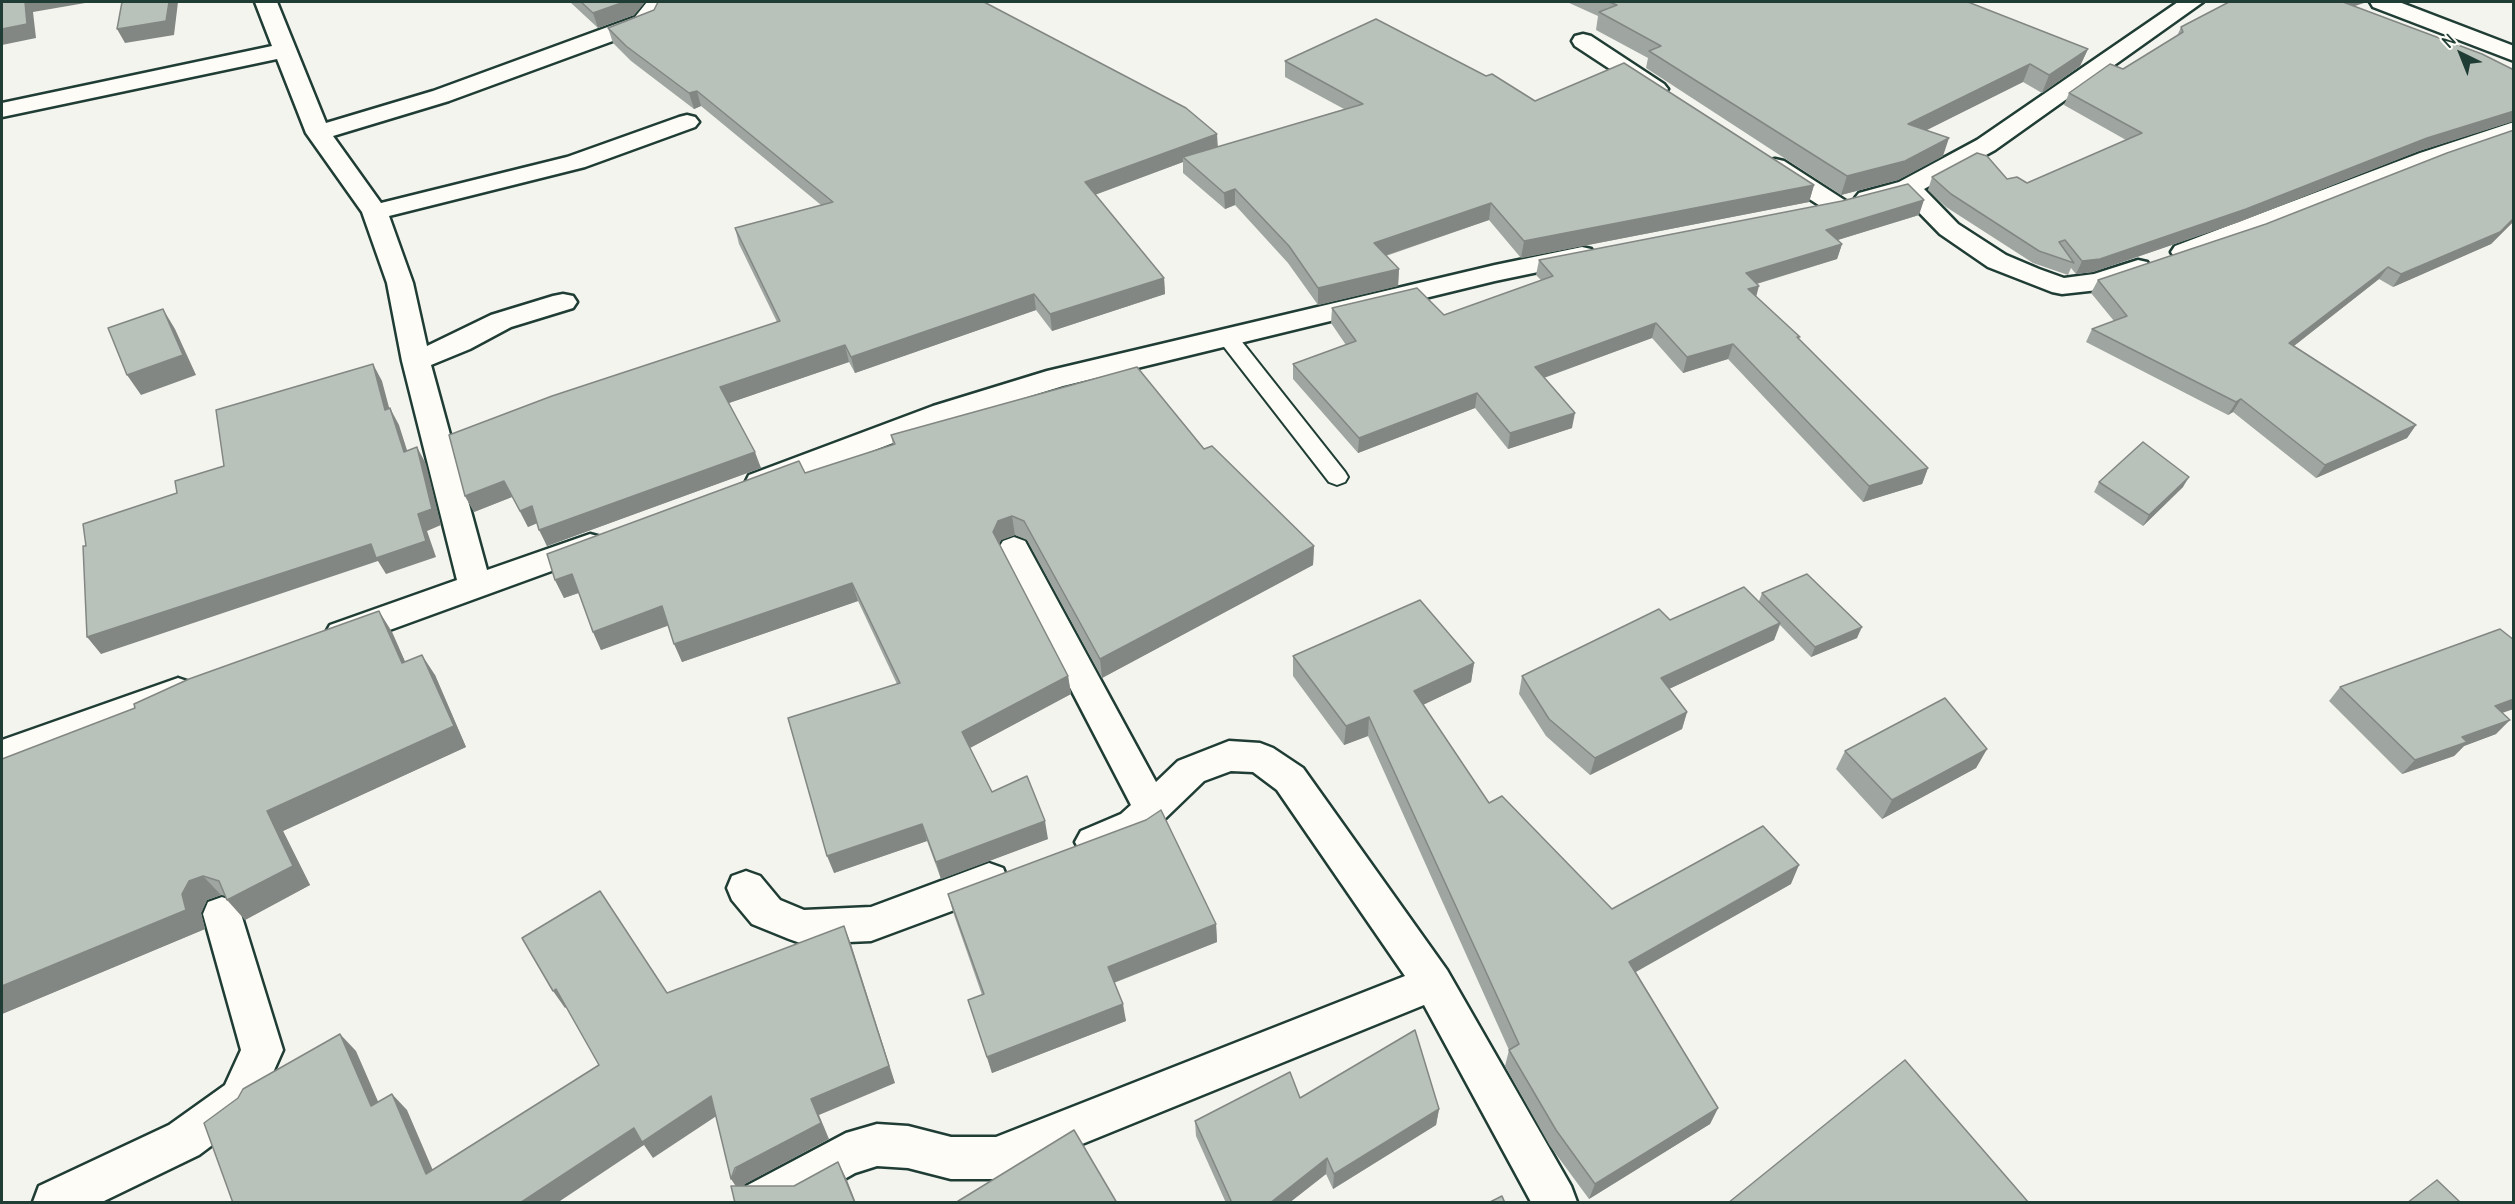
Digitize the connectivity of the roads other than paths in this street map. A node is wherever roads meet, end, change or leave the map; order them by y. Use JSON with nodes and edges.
{"nodes":[{"id":1,"x":266,"y":2,"type":"edge"},
{"id":2,"x":659,"y":2,"type":"edge"},
{"id":3,"x":2192,"y":2,"type":"edge"},
{"id":4,"x":2381,"y":2,"type":"edge"},
{"id":5,"x":1583,"y":41,"type":"dead end"},
{"id":6,"x":286,"y":50,"type":"junction"},
{"id":7,"x":2514,"y":54,"type":"edge"},
{"id":8,"x":1678,"y":103,"type":"edge"},
{"id":9,"x":2,"y":110,"type":"edge"},
{"id":10,"x":687,"y":122,"type":"dead end"},
{"id":11,"x":2514,"y":129,"type":"edge"},
{"id":12,"x":318,"y":133,"type":"junction"},
{"id":13,"x":1756,"y":154,"type":"edge"},
{"id":14,"x":1908,"y":187,"type":"junction"},
{"id":15,"x":1837,"y":206,"type":"junction"},
{"id":16,"x":375,"y":212,"type":"junction"},
{"id":17,"x":1803,"y":212,"type":"edge"},
{"id":18,"x":1609,"y":250,"type":"edge"},
{"id":19,"x":563,"y":302,"type":"dead end"},
{"id":20,"x":1228,"y":338,"type":"junction"},
{"id":21,"x":416,"y":361,"type":"junction"},
{"id":22,"x":1337,"y":477,"type":"dead end"},
{"id":23,"x":731,"y":494,"type":"edge"},
{"id":24,"x":610,"y":538,"type":"edge"},
{"id":25,"x":1014,"y":549,"type":"dead end"},
{"id":26,"x":475,"y":587,"type":"junction"},
{"id":27,"x":317,"y":643,"type":"edge"},
{"id":28,"x":204,"y":683,"type":"edge"},
{"id":29,"x":2,"y":755,"type":"edge"},
{"id":30,"x":1151,"y":808,"type":"junction"},
{"id":31,"x":1064,"y":853,"type":"edge"},
{"id":32,"x":1021,"y":869,"type":"edge"},
{"id":33,"x":746,"y":888,"type":"dead end"},
{"id":34,"x":222,"y":914,"type":"edge"},
{"id":35,"x":1433,"y":983,"type":"junction"},
{"id":36,"x":55,"y":1203,"type":"edge"},
{"id":37,"x":762,"y":1203,"type":"edge"},
{"id":38,"x":1554,"y":1203,"type":"edge"}],
"edges":[{"from":1,"to":6,"type":"street"},
{"from":2,"to":12,"type":"street"},
{"from":3,"to":14,"type":"street"},
{"from":4,"to":7,"type":"street"},
{"from":5,"to":8,"type":"street"},
{"from":6,"to":9,"type":"street"},
{"from":6,"to":12,"type":"street"},
{"from":10,"to":16,"type":"street"},
{"from":11,"to":14,"type":"street"},
{"from":12,"to":16,"type":"street"},
{"from":13,"to":15,"type":"street"},
{"from":14,"to":15,"type":"street"},
{"from":15,"to":17,"type":"street"},
{"from":16,"to":21,"type":"street"},
{"from":18,"to":20,"type":"street"},
{"from":19,"to":21,"type":"street"},
{"from":20,"to":22,"type":"lane"},
{"from":20,"to":23,"type":"street"},
{"from":21,"to":26,"type":"street"},
{"from":24,"to":26,"type":"street"},
{"from":25,"to":30,"type":"street"},
{"from":26,"to":27,"type":"street"},
{"from":28,"to":29,"type":"street"},
{"from":30,"to":31,"type":"street"},
{"from":30,"to":35,"type":"street"},
{"from":32,"to":33,"type":"street"},
{"from":34,"to":36,"type":"street"},
{"from":35,"to":37,"type":"street"},
{"from":35,"to":38,"type":"street"}]}
